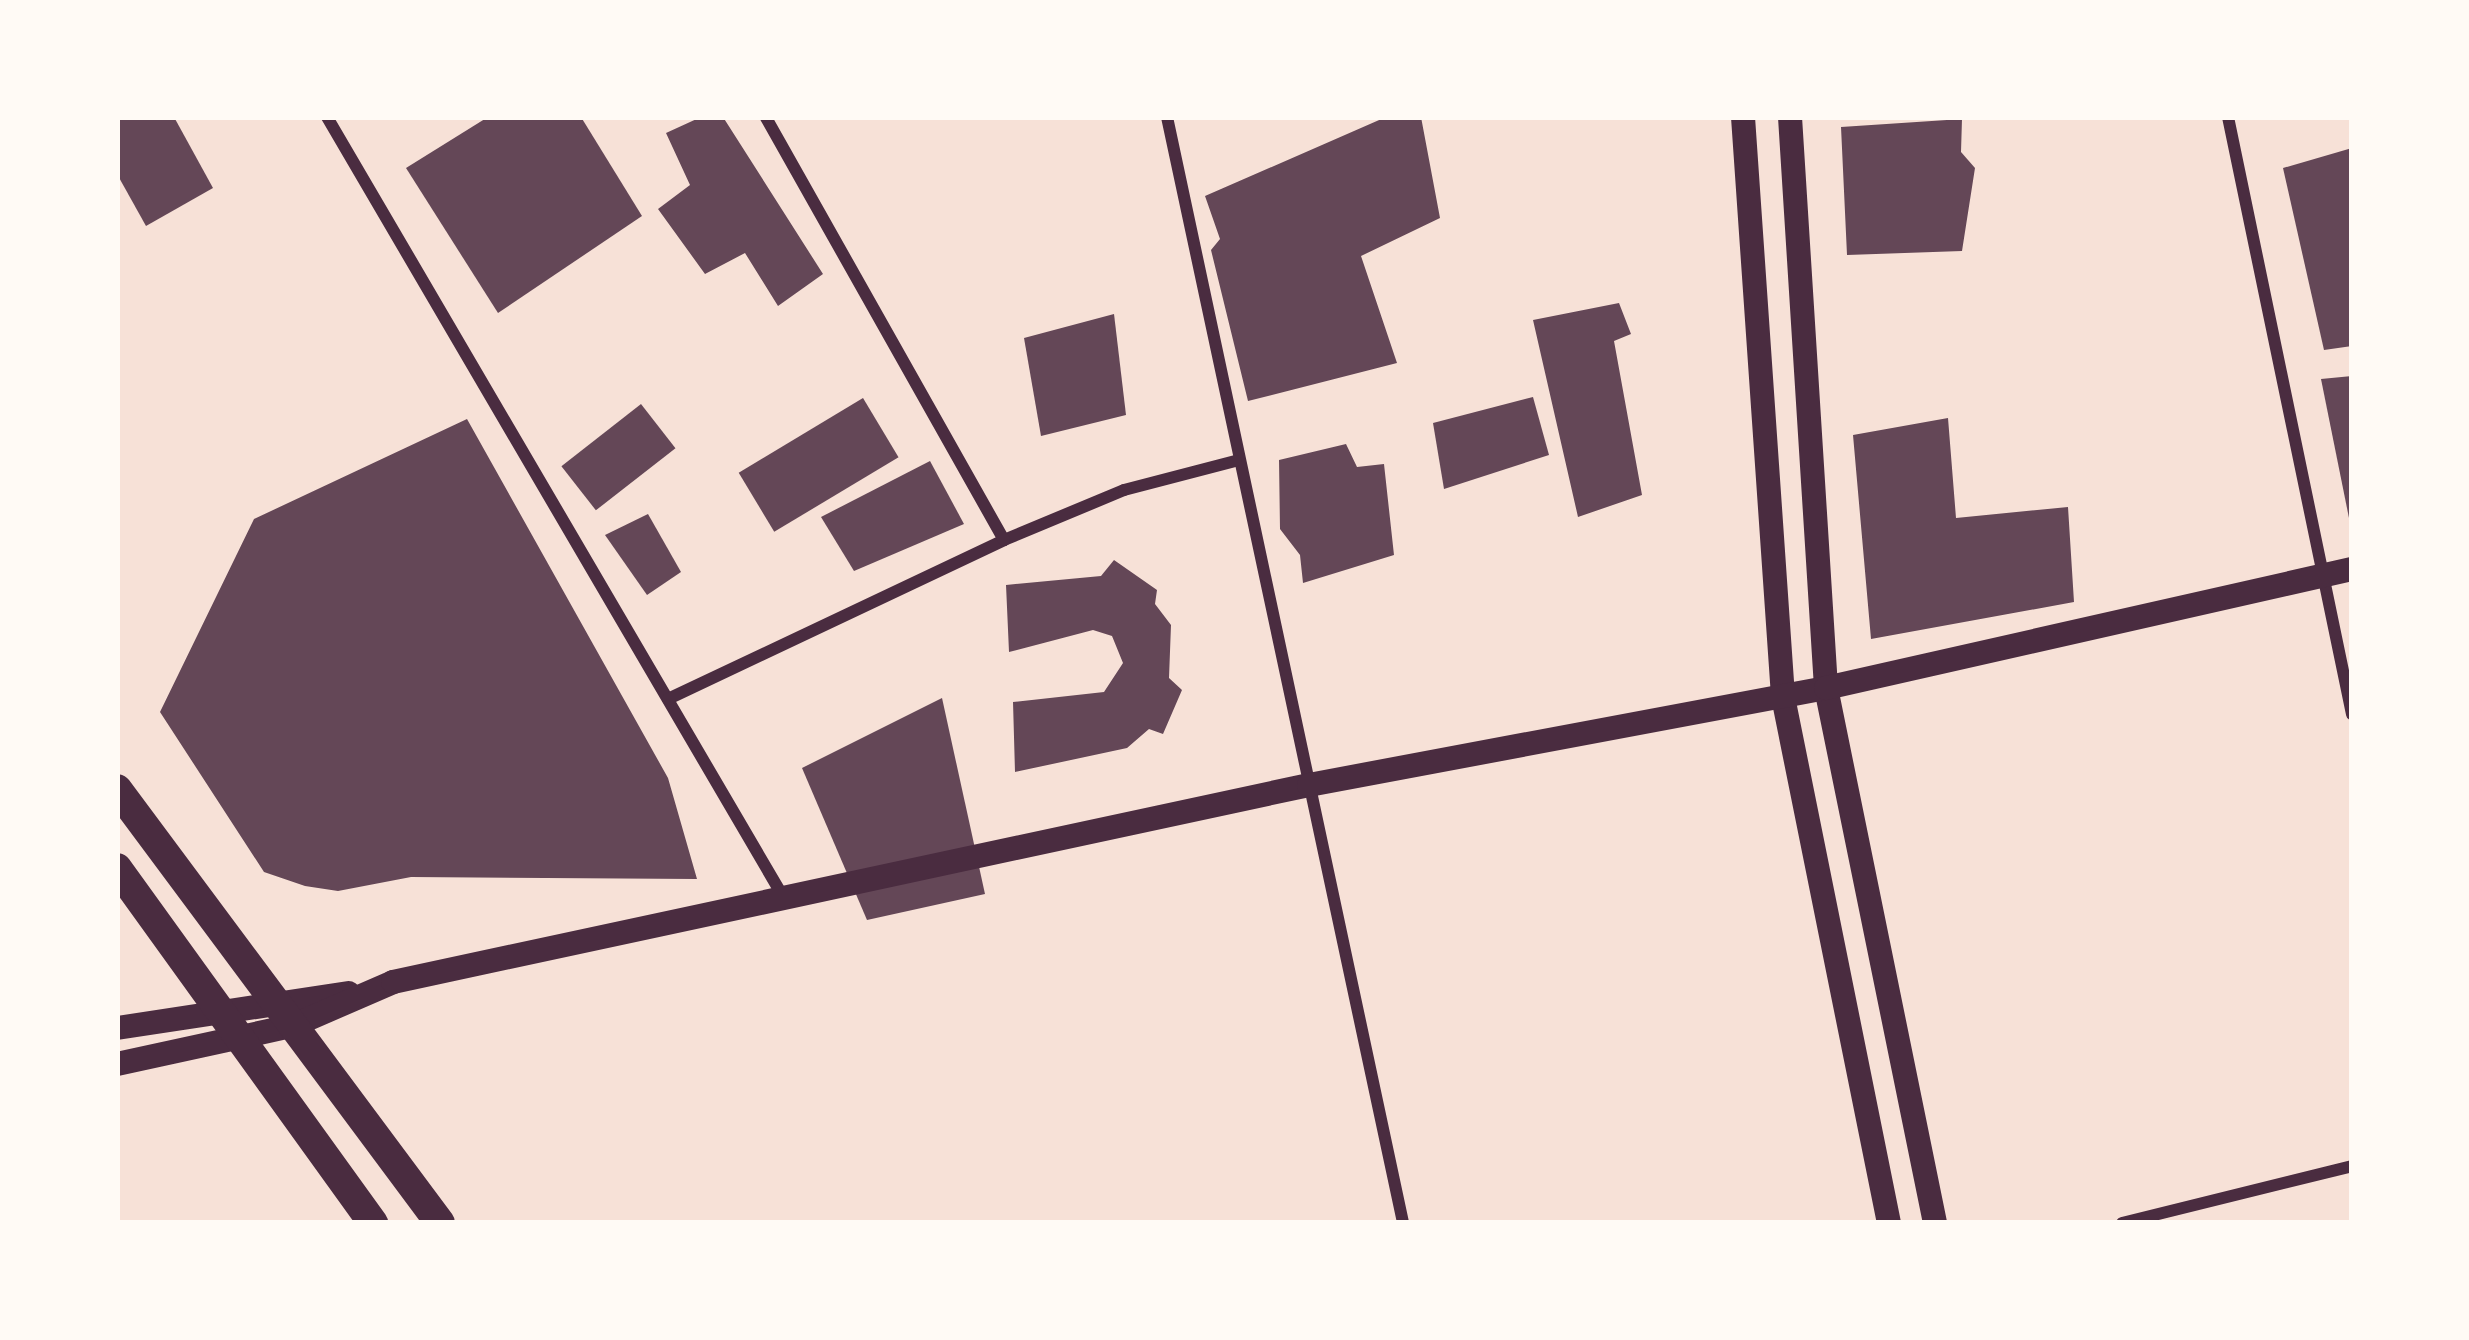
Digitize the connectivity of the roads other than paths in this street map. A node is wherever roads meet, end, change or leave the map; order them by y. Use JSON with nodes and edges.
{"nodes":[{"id":1,"x":327,"y":117,"type":"edge"},
{"id":2,"x":766,"y":117,"type":"edge"},
{"id":3,"x":1168,"y":117,"type":"edge"},
{"id":4,"x":1743,"y":117,"type":"edge"},
{"id":5,"x":1790,"y":117,"type":"edge"},
{"id":6,"x":2228,"y":117,"type":"edge"},
{"id":7,"x":1235,"y":461,"type":"junction"},
{"id":8,"x":1004,"y":540,"type":"junction"},
{"id":9,"x":2352,"y":569,"type":"edge"},
{"id":10,"x":2325,"y":574,"type":"junction"},
{"id":11,"x":1826,"y":688,"type":"junction"},
{"id":12,"x":1783,"y":697,"type":"junction"},
{"id":13,"x":668,"y":699,"type":"junction"},
{"id":14,"x":2352,"y":714,"type":"edge"},
{"id":15,"x":1309,"y":785,"type":"junction"},
{"id":16,"x":117,"y":789,"type":"edge"},
{"id":17,"x":117,"y":868,"type":"edge"},
{"id":18,"x":784,"y":898,"type":"junction"},
{"id":19,"x":363,"y":991,"type":"junction"},
{"id":20,"x":274,"y":1000,"type":"junction"},
{"id":21,"x":217,"y":1012,"type":"junction"},
{"id":22,"x":292,"y":1027,"type":"junction"},
{"id":23,"x":117,"y":1028,"type":"edge"},
{"id":24,"x":236,"y":1039,"type":"junction"},
{"id":25,"x":117,"y":1064,"type":"edge"},
{"id":26,"x":2352,"y":1166,"type":"edge"},
{"id":27,"x":373,"y":1223,"type":"edge"},
{"id":28,"x":440,"y":1223,"type":"edge"},
{"id":29,"x":1403,"y":1223,"type":"edge"},
{"id":30,"x":1888,"y":1223,"type":"edge"},
{"id":31,"x":1935,"y":1223,"type":"edge"},
{"id":32,"x":2122,"y":1223,"type":"edge"}],
"edges":[{"from":1,"to":13,"type":"street"},
{"from":2,"to":8,"type":"street"},
{"from":3,"to":7,"type":"street"},
{"from":4,"to":12,"type":"main road"},
{"from":5,"to":11,"type":"main road"},
{"from":6,"to":10,"type":"street"},
{"from":7,"to":8,"type":"street"},
{"from":7,"to":15,"type":"street"},
{"from":8,"to":13,"type":"street"},
{"from":9,"to":10,"type":"main road"},
{"from":10,"to":11,"type":"main road"},
{"from":10,"to":14,"type":"street"},
{"from":11,"to":12,"type":"main road"},
{"from":11,"to":31,"type":"main road"},
{"from":12,"to":15,"type":"main road"},
{"from":12,"to":30,"type":"main road"},
{"from":13,"to":18,"type":"street"},
{"from":15,"to":18,"type":"main road"},
{"from":15,"to":29,"type":"street"},
{"from":16,"to":20,"type":"main road"},
{"from":17,"to":21,"type":"main road"},
{"from":18,"to":19,"type":"main road"},
{"from":19,"to":20,"type":"main road"},
{"from":19,"to":22,"type":"main road"},
{"from":20,"to":21,"type":"main road"},
{"from":20,"to":22,"type":"main road"},
{"from":21,"to":23,"type":"main road"},
{"from":21,"to":24,"type":"main road"},
{"from":22,"to":24,"type":"main road"},
{"from":22,"to":28,"type":"main road"},
{"from":24,"to":25,"type":"main road"},
{"from":24,"to":27,"type":"main road"},
{"from":26,"to":32,"type":"street"}]}
